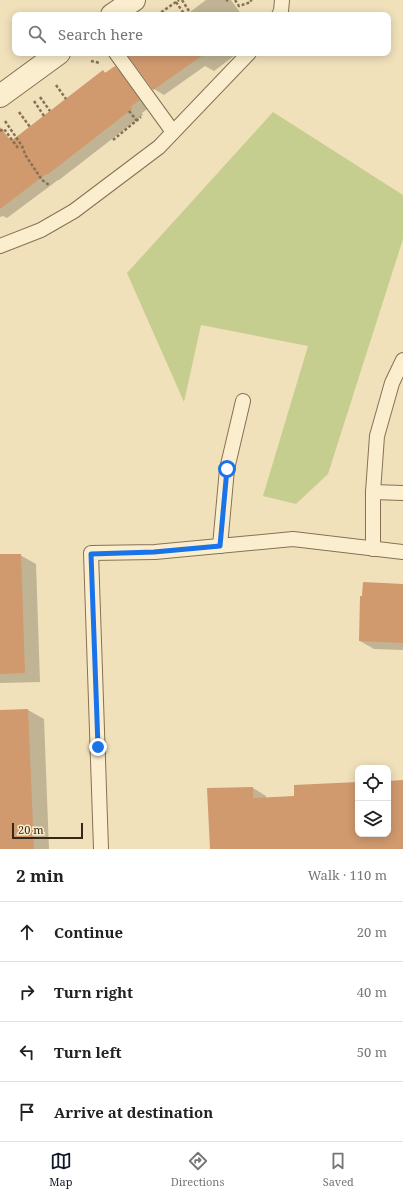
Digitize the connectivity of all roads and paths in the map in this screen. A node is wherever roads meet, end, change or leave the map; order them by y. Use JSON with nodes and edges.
{"nodes":[{"id":1,"x":134,"y":0,"type":"edge"},
{"id":2,"x":182,"y":0,"type":"edge"},
{"id":3,"x":235,"y":0,"type":"edge"},
{"id":4,"x":251,"y":0,"type":"edge"},
{"id":5,"x":282,"y":0,"type":"edge"},
{"id":6,"x":177,"y":1,"type":"edge"},
{"id":7,"x":190,"y":11,"type":"dead end"},
{"id":8,"x":116,"y":12,"type":"edge"},
{"id":9,"x":161,"y":12,"type":"edge"},
{"id":10,"x":183,"y":12,"type":"edge"},
{"id":11,"x":280,"y":12,"type":"edge"},
{"id":12,"x":55,"y":56,"type":"edge"},
{"id":13,"x":118,"y":56,"type":"edge"},
{"id":14,"x":246,"y":56,"type":"edge"},
{"id":15,"x":56,"y":85,"type":"dead end"},
{"id":16,"x":0,"y":96,"type":"edge"},
{"id":17,"x":40,"y":97,"type":"dead end"},
{"id":18,"x":66,"y":99,"type":"dead end"},
{"id":19,"x":34,"y":101,"type":"dead end"},
{"id":20,"x":154,"y":106,"type":"junction"},
{"id":21,"x":129,"y":111,"type":"dead end"},
{"id":22,"x":19,"y":112,"type":"dead end"},
{"id":23,"x":50,"y":112,"type":"dead end"},
{"id":24,"x":44,"y":116,"type":"dead end"},
{"id":25,"x":137,"y":120,"type":"junction"},
{"id":26,"x":5,"y":121,"type":"dead end"},
{"id":27,"x":30,"y":127,"type":"dead end"},
{"id":28,"x":0,"y":131,"type":"edge"},
{"id":29,"x":173,"y":132,"type":"junction"},
{"id":30,"x":113,"y":140,"type":"dead end"},
{"id":31,"x":18,"y":148,"type":"dead end"},
{"id":32,"x":49,"y":186,"type":"dead end"},
{"id":33,"x":0,"y":246,"type":"edge"},
{"id":34,"x":403,"y":360,"type":"edge"},
{"id":35,"x":243,"y":401,"type":"dead end"},
{"id":36,"x":373,"y":492,"type":"junction"},
{"id":37,"x":403,"y":493,"type":"edge"},
{"id":38,"x":220,"y":546,"type":"junction"},
{"id":39,"x":373,"y":549,"type":"junction"},
{"id":40,"x":403,"y":552,"type":"edge"},
{"id":41,"x":102,"y":849,"type":"edge"}],
"edges":[{"from":1,"to":8,"type":"street"},
{"from":2,"to":7,"type":"path"},
{"from":3,"to":4,"type":"path"},
{"from":5,"to":11,"type":"lane"},
{"from":6,"to":9,"type":"path"},
{"from":6,"to":10,"type":"path"},
{"from":12,"to":16,"type":"street"},
{"from":13,"to":20,"type":"lane"},
{"from":14,"to":29,"type":"lane"},
{"from":15,"to":18,"type":"path"},
{"from":17,"to":23,"type":"path"},
{"from":19,"to":24,"type":"path"},
{"from":20,"to":25,"type":"path"},
{"from":20,"to":29,"type":"lane"},
{"from":21,"to":25,"type":"path"},
{"from":22,"to":27,"type":"path"},
{"from":25,"to":30,"type":"path"},
{"from":26,"to":32,"type":"path"},
{"from":28,"to":31,"type":"path"},
{"from":29,"to":33,"type":"lane"},
{"from":34,"to":36,"type":"lane"},
{"from":35,"to":38,"type":"lane"},
{"from":36,"to":37,"type":"lane"},
{"from":36,"to":39,"type":"lane"},
{"from":38,"to":39,"type":"lane"},
{"from":38,"to":41,"type":"lane"},
{"from":39,"to":40,"type":"lane"}]}
